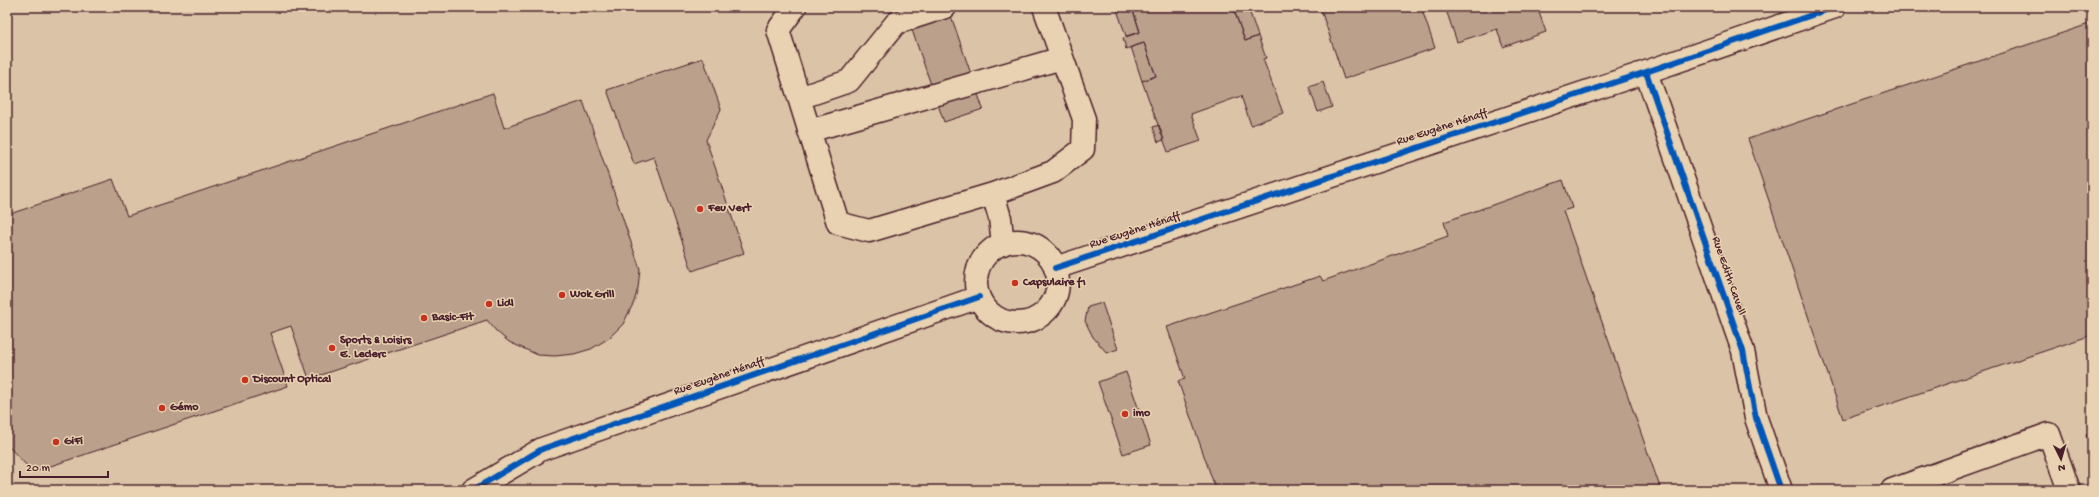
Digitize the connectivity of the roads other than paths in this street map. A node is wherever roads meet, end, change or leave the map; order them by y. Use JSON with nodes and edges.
{"nodes":[{"id":1,"x":795,"y":7,"type":"edge"},
{"id":2,"x":945,"y":7,"type":"edge"},
{"id":3,"x":1044,"y":7,"type":"edge"},
{"id":4,"x":1835,"y":7,"type":"edge"},
{"id":5,"x":1062,"y":58,"type":"junction"},
{"id":6,"x":1646,"y":72,"type":"junction"},
{"id":7,"x":799,"y":98,"type":"junction"},
{"id":8,"x":809,"y":131,"type":"junction"},
{"id":9,"x":993,"y":194,"type":"junction"},
{"id":10,"x":1003,"y":244,"type":"junction"},
{"id":11,"x":1055,"y":268,"type":"junction"},
{"id":12,"x":978,"y":297,"type":"junction"},
{"id":13,"x":472,"y":490,"type":"edge"},
{"id":14,"x":1780,"y":490,"type":"edge"},
{"id":15,"x":1892,"y":490,"type":"edge"},
{"id":16,"x":2069,"y":490,"type":"edge"}],
"edges":[{"from":1,"to":7,"type":"street"},
{"from":2,"to":7,"type":"street"},
{"from":3,"to":5,"type":"street"},
{"from":4,"to":6,"type":"street","name":"Rue Eugène Hénaff"},
{"from":5,"to":8,"type":"street"},
{"from":5,"to":9,"type":"street"},
{"from":6,"to":11,"type":"street","name":"Rue Eugène Hénaff"},
{"from":6,"to":14,"type":"street","name":"Rue Edith Cavell"},
{"from":7,"to":8,"type":"street"},
{"from":8,"to":9,"type":"street"},
{"from":9,"to":10,"type":"street"},
{"from":10,"to":11,"type":"street"},
{"from":10,"to":12,"type":"street"},
{"from":11,"to":12,"type":"street"},
{"from":12,"to":13,"type":"street","name":"Rue Eugène Hénaff"},
{"from":15,"to":16,"type":"street"}]}
